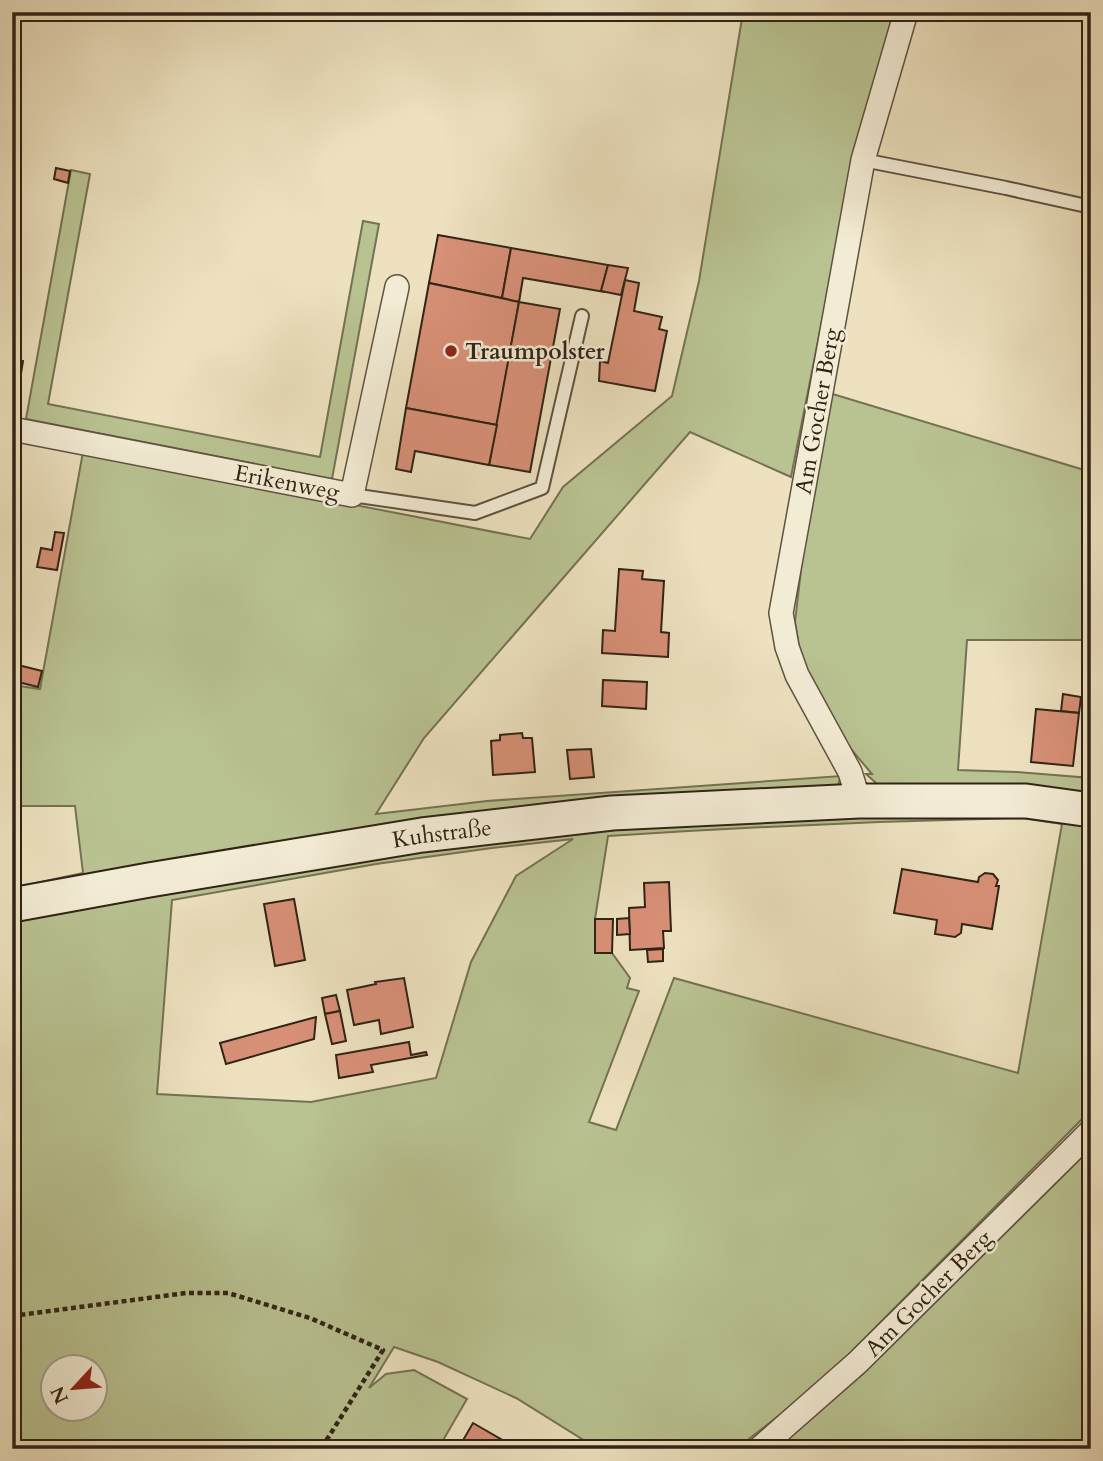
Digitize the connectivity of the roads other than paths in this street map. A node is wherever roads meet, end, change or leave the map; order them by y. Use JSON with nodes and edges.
{"nodes":[{"id":1,"x":906,"y":12,"type":"edge"},
{"id":2,"x":863,"y":160,"type":"junction"},
{"id":3,"x":1091,"y":207,"type":"edge"},
{"id":4,"x":397,"y":287,"type":"dead end"},
{"id":5,"x":582,"y":316,"type":"dead end"},
{"id":6,"x":12,"y":429,"type":"edge"},
{"id":7,"x":352,"y":495,"type":"junction"},
{"id":8,"x":868,"y":801,"type":"junction"},
{"id":9,"x":1091,"y":810,"type":"edge"},
{"id":10,"x":12,"y":905,"type":"edge"},
{"id":11,"x":1091,"y":1131,"type":"edge"},
{"id":12,"x":759,"y":1449,"type":"edge"}],
"edges":[{"from":1,"to":2,"type":"street","name":"Am Gocher Berg"},
{"from":2,"to":3,"type":"lane"},
{"from":2,"to":8,"type":"street","name":"Am Gocher Berg"},
{"from":4,"to":7,"type":"street","name":"Erikenweg"},
{"from":5,"to":7,"type":"lane"},
{"from":6,"to":7,"type":"street","name":"Erikenweg"},
{"from":8,"to":9,"type":"street","name":"Kuhstraße"},
{"from":8,"to":10,"type":"street","name":"Kuhstraße"},
{"from":11,"to":12,"type":"street","name":"Am Gocher Berg"}]}
